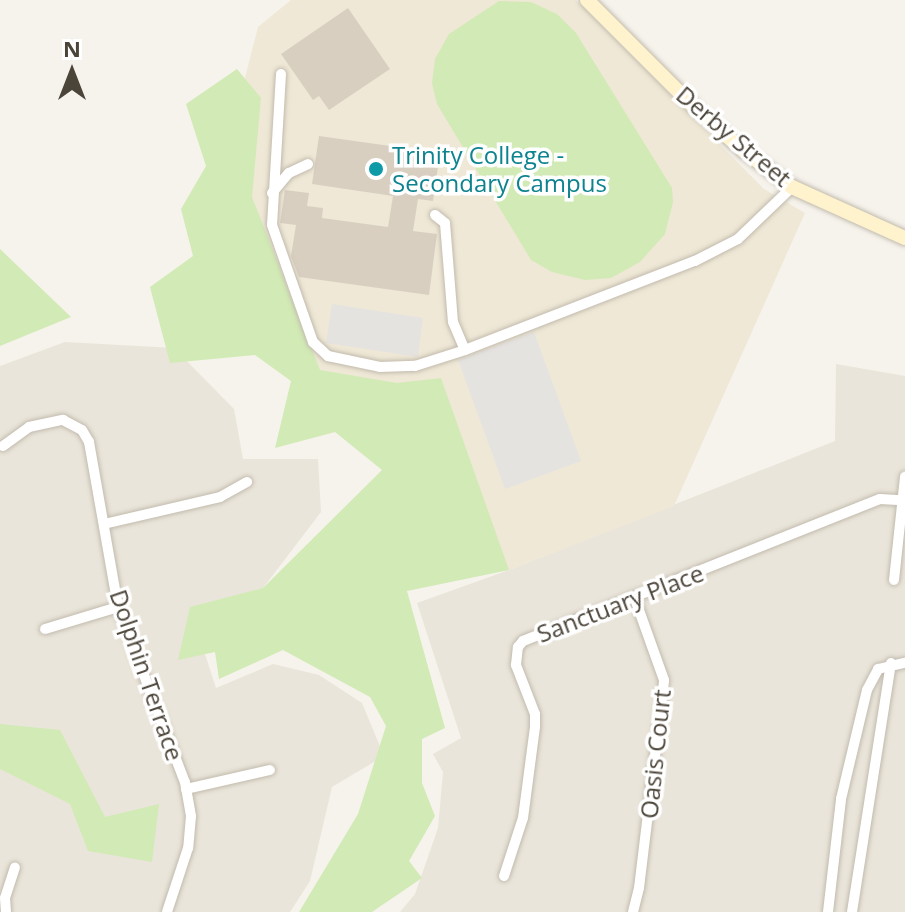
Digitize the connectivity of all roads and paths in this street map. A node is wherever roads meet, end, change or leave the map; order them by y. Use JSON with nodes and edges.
{"nodes":[{"id":1,"x":587,"y":0,"type":"edge"},
{"id":2,"x":281,"y":74,"type":"dead end"},
{"id":3,"x":308,"y":164,"type":"dead end"},
{"id":4,"x":792,"y":187,"type":"junction"},
{"id":5,"x":272,"y":193,"type":"junction"},
{"id":6,"x":435,"y":215,"type":"dead end"},
{"id":7,"x":905,"y":238,"type":"edge"},
{"id":8,"x":465,"y":350,"type":"junction"},
{"id":9,"x":3,"y":446,"type":"dead end"},
{"id":10,"x":905,"y":477,"type":"edge"},
{"id":11,"x":247,"y":482,"type":"dead end"},
{"id":12,"x":902,"y":500,"type":"junction"},
{"id":13,"x":104,"y":524,"type":"junction"},
{"id":14,"x":894,"y":580,"type":"dead end"},
{"id":15,"x":635,"y":599,"type":"junction"},
{"id":16,"x":118,"y":607,"type":"junction"},
{"id":17,"x":45,"y":629,"type":"dead end"},
{"id":18,"x":891,"y":663,"type":"junction"},
{"id":19,"x":905,"y":663,"type":"edge"},
{"id":20,"x":270,"y":770,"type":"dead end"},
{"id":21,"x":186,"y":789,"type":"junction"},
{"id":22,"x":15,"y":868,"type":"dead end"},
{"id":23,"x":504,"y":876,"type":"dead end"},
{"id":24,"x":6,"y":912,"type":"edge"},
{"id":25,"x":167,"y":912,"type":"edge"},
{"id":26,"x":633,"y":912,"type":"edge"},
{"id":27,"x":828,"y":912,"type":"edge"},
{"id":28,"x":852,"y":912,"type":"edge"}],
"edges":[{"from":1,"to":4,"type":"main road","name":"Derby Street"},
{"from":2,"to":5,"type":"street"},
{"from":3,"to":5,"type":"street"},
{"from":4,"to":7,"type":"main road","name":"Derby Street"},
{"from":4,"to":8,"type":"street"},
{"from":5,"to":8,"type":"street"},
{"from":6,"to":8,"type":"street"},
{"from":9,"to":13,"type":"street","name":"Dolphin Terrace"},
{"from":10,"to":12,"type":"street"},
{"from":11,"to":13,"type":"street"},
{"from":12,"to":14,"type":"street"},
{"from":12,"to":15,"type":"street","name":"Sanctuary Place"},
{"from":13,"to":16,"type":"street","name":"Dolphin Terrace"},
{"from":15,"to":23,"type":"street","name":"Sanctuary Place"},
{"from":15,"to":26,"type":"street","name":"Oasis Court"},
{"from":16,"to":17,"type":"street"},
{"from":16,"to":21,"type":"street","name":"Dolphin Terrace"},
{"from":18,"to":19,"type":"street"},
{"from":18,"to":27,"type":"street"},
{"from":18,"to":28,"type":"street"},
{"from":20,"to":21,"type":"street"},
{"from":21,"to":25,"type":"street","name":"Dolphin Terrace"},
{"from":22,"to":24,"type":"street"}]}
